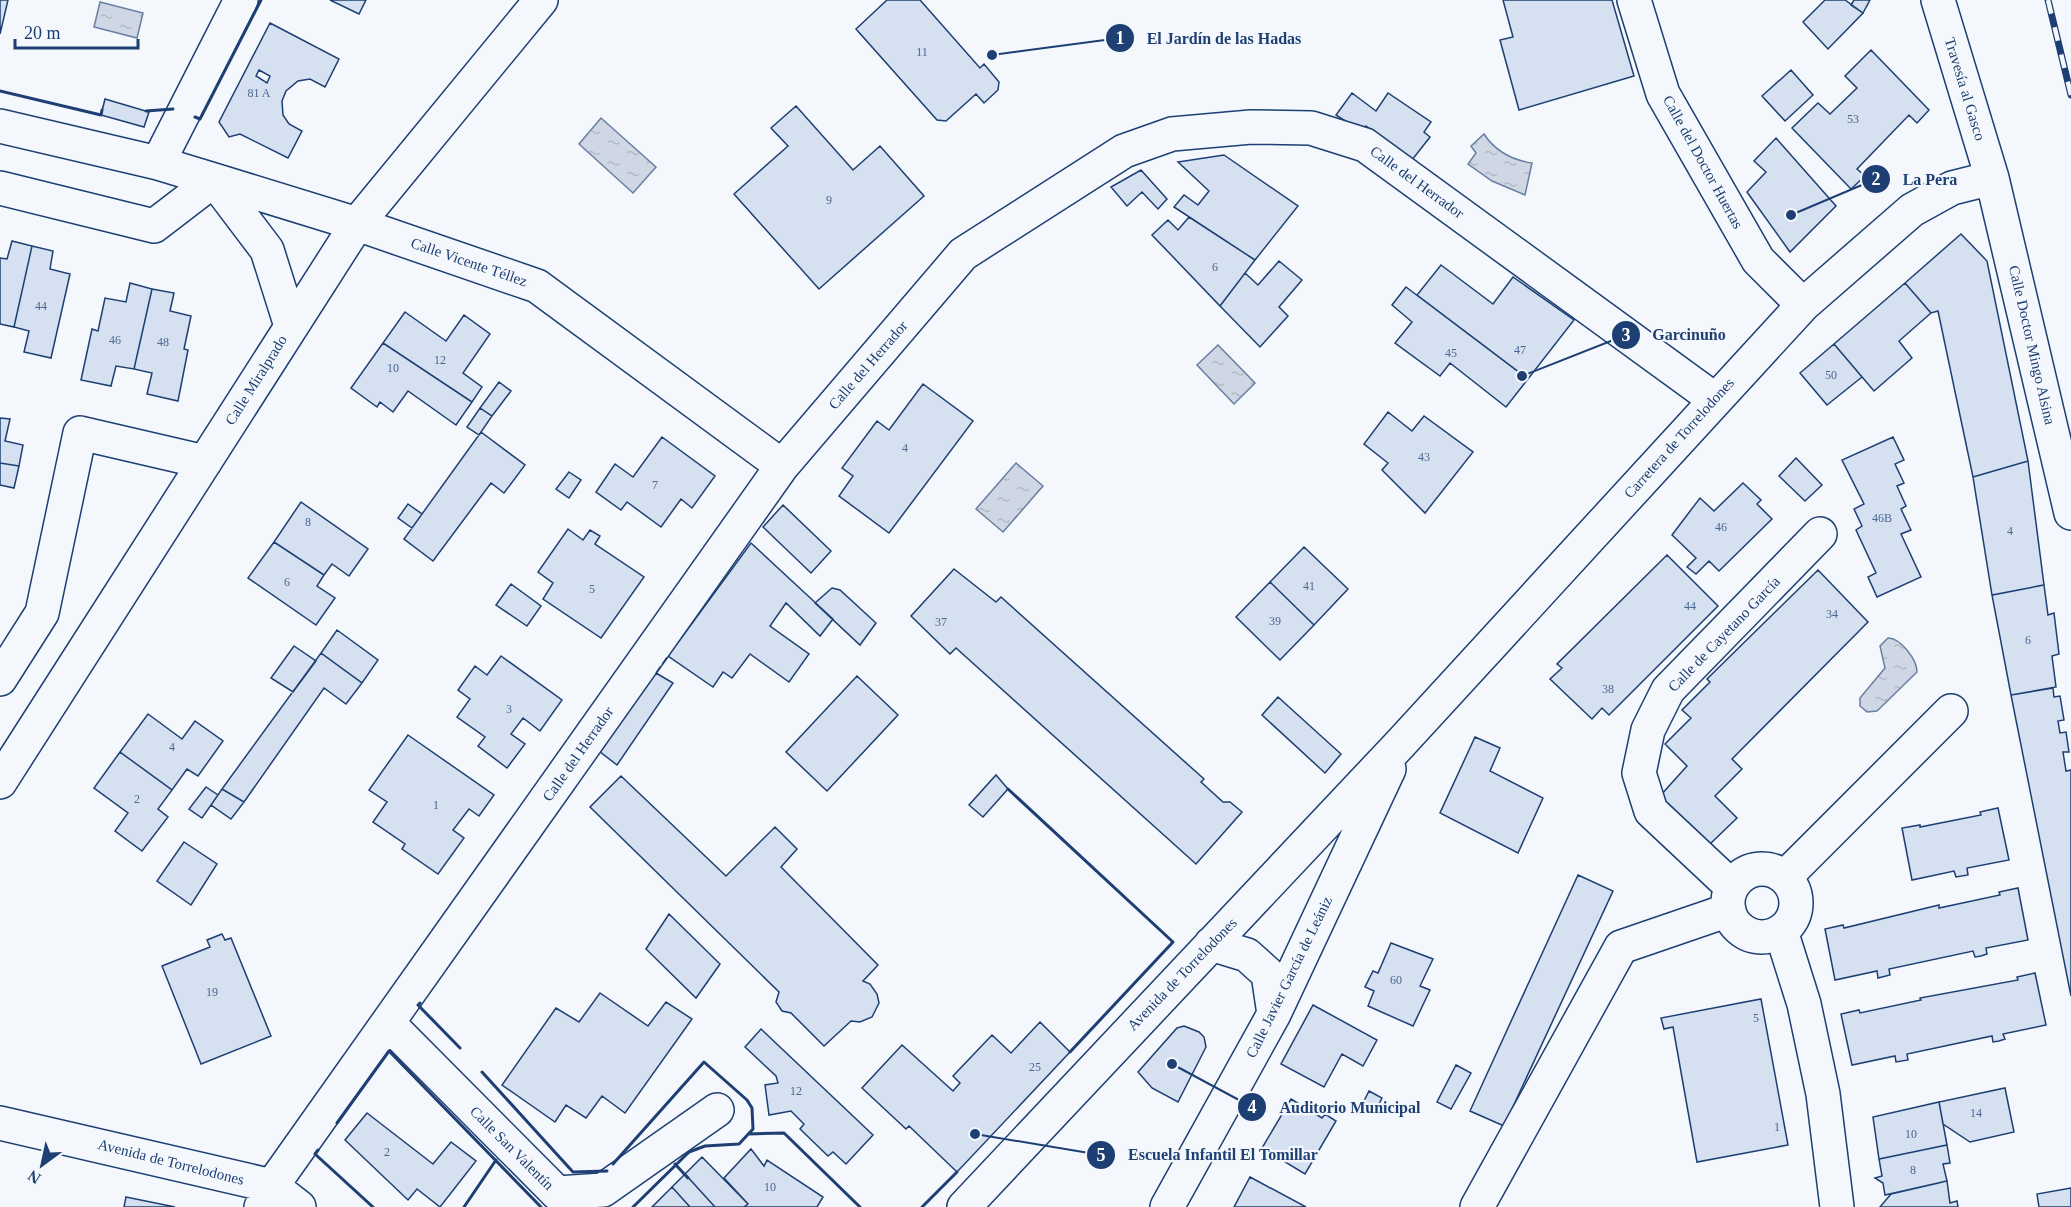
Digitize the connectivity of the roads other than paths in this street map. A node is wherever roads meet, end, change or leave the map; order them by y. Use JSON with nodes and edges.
{"nodes":[{"id":1,"x":241,"y":0,"type":"edge"},
{"id":2,"x":542,"y":0,"type":"edge"},
{"id":3,"x":1634,"y":0,"type":"edge"},
{"id":4,"x":1938,"y":0,"type":"edge"},
{"id":5,"x":0,"y":126,"type":"edge"},
{"id":6,"x":158,"y":163,"type":"junction"},
{"id":7,"x":1992,"y":178,"type":"junction"},
{"id":8,"x":214,"y":180,"type":"junction"},
{"id":9,"x":0,"y":188,"type":"edge"},
{"id":10,"x":357,"y":224,"type":"junction"},
{"id":11,"x":1803,"y":305,"type":"junction"},
{"id":12,"x":291,"y":326,"type":"junction"},
{"id":13,"x":1714,"y":399,"type":"junction"},
{"id":14,"x":205,"y":462,"type":"junction"},
{"id":15,"x":782,"y":466,"type":"junction"},
{"id":16,"x":2071,"y":513,"type":"edge"},
{"id":17,"x":1820,"y":534,"type":"dead end"},
{"id":18,"x":0,"y":679,"type":"edge"},
{"id":19,"x":1951,"y":711,"type":"dead end"},
{"id":20,"x":1401,"y":743,"type":"junction"},
{"id":21,"x":0,"y":782,"type":"edge"},
{"id":22,"x":1785,"y":877,"type":"junction"},
{"id":23,"x":1730,"y":898,"type":"junction"},
{"id":24,"x":1781,"y":931,"type":"junction"},
{"id":25,"x":1211,"y":944,"type":"junction"},
{"id":26,"x":1274,"y":1014,"type":"junction"},
{"id":27,"x":388,"y":1023,"type":"junction"},
{"id":28,"x":717,"y":1110,"type":"dead end"},
{"id":29,"x":0,"y":1122,"type":"edge"},
{"id":30,"x":267,"y":1197,"type":"edge"},
{"id":31,"x":298,"y":1207,"type":"edge"},
{"id":32,"x":964,"y":1207,"type":"edge"},
{"id":33,"x":1167,"y":1207,"type":"edge"},
{"id":34,"x":1477,"y":1207,"type":"edge"},
{"id":35,"x":1837,"y":1207,"type":"edge"}],
"edges":[{"from":1,"to":6,"type":"street"},
{"from":2,"to":10,"type":"street","name":"Calle Miralprado"},
{"from":3,"to":11,"type":"street","name":"Calle del Doctor Huertas"},
{"from":4,"to":7,"type":"street","name":"Travesía al Gasco"},
{"from":5,"to":6,"type":"street","name":"Calle Vicente Téllez"},
{"from":6,"to":8,"type":"street","name":"Calle Vicente Téllez"},
{"from":7,"to":11,"type":"street","name":"Carretera de Torrelodones"},
{"from":7,"to":16,"type":"street","name":"Calle Doctor Mingo Alsina"},
{"from":8,"to":9,"type":"street"},
{"from":8,"to":10,"type":"street","name":"Calle Vicente Téllez"},
{"from":8,"to":12,"type":"street"},
{"from":10,"to":12,"type":"street","name":"Calle Miralprado"},
{"from":10,"to":15,"type":"street","name":"Calle Vicente Téllez"},
{"from":11,"to":13,"type":"street","name":"Carretera de Torrelodones"},
{"from":12,"to":14,"type":"street","name":"Calle Miralprado"},
{"from":13,"to":15,"type":"street","name":"Calle del Herrador"},
{"from":13,"to":20,"type":"street","name":"Carretera de Torrelodones"},
{"from":14,"to":18,"type":"street"},
{"from":14,"to":21,"type":"street","name":"Calle Miralprado"},
{"from":15,"to":27,"type":"street","name":"Calle del Herrador"},
{"from":17,"to":23,"type":"street","name":"Calle de Cayetano García"},
{"from":19,"to":22,"type":"street"},
{"from":20,"to":25,"type":"street","name":"Avenida de Torrelodones"},
{"from":20,"to":26,"type":"street","name":"Calle Javier García de Leániz"},
{"from":22,"to":23,"type":"street"},
{"from":22,"to":24,"type":"street"},
{"from":23,"to":24,"type":"street"},
{"from":23,"to":34,"type":"street"},
{"from":24,"to":35,"type":"street"},
{"from":25,"to":26,"type":"street"},
{"from":25,"to":32,"type":"street","name":"Avenida de Torrelodones"},
{"from":26,"to":33,"type":"street","name":"Calle Javier García de Leániz"},
{"from":27,"to":28,"type":"street","name":"Calle San Valentín"},
{"from":27,"to":30,"type":"street","name":"Calle del Herrador"},
{"from":29,"to":30,"type":"street","name":"Avenida de Torrelodones"},
{"from":30,"to":31,"type":"street","name":"Avenida de Torrelodones"}]}
